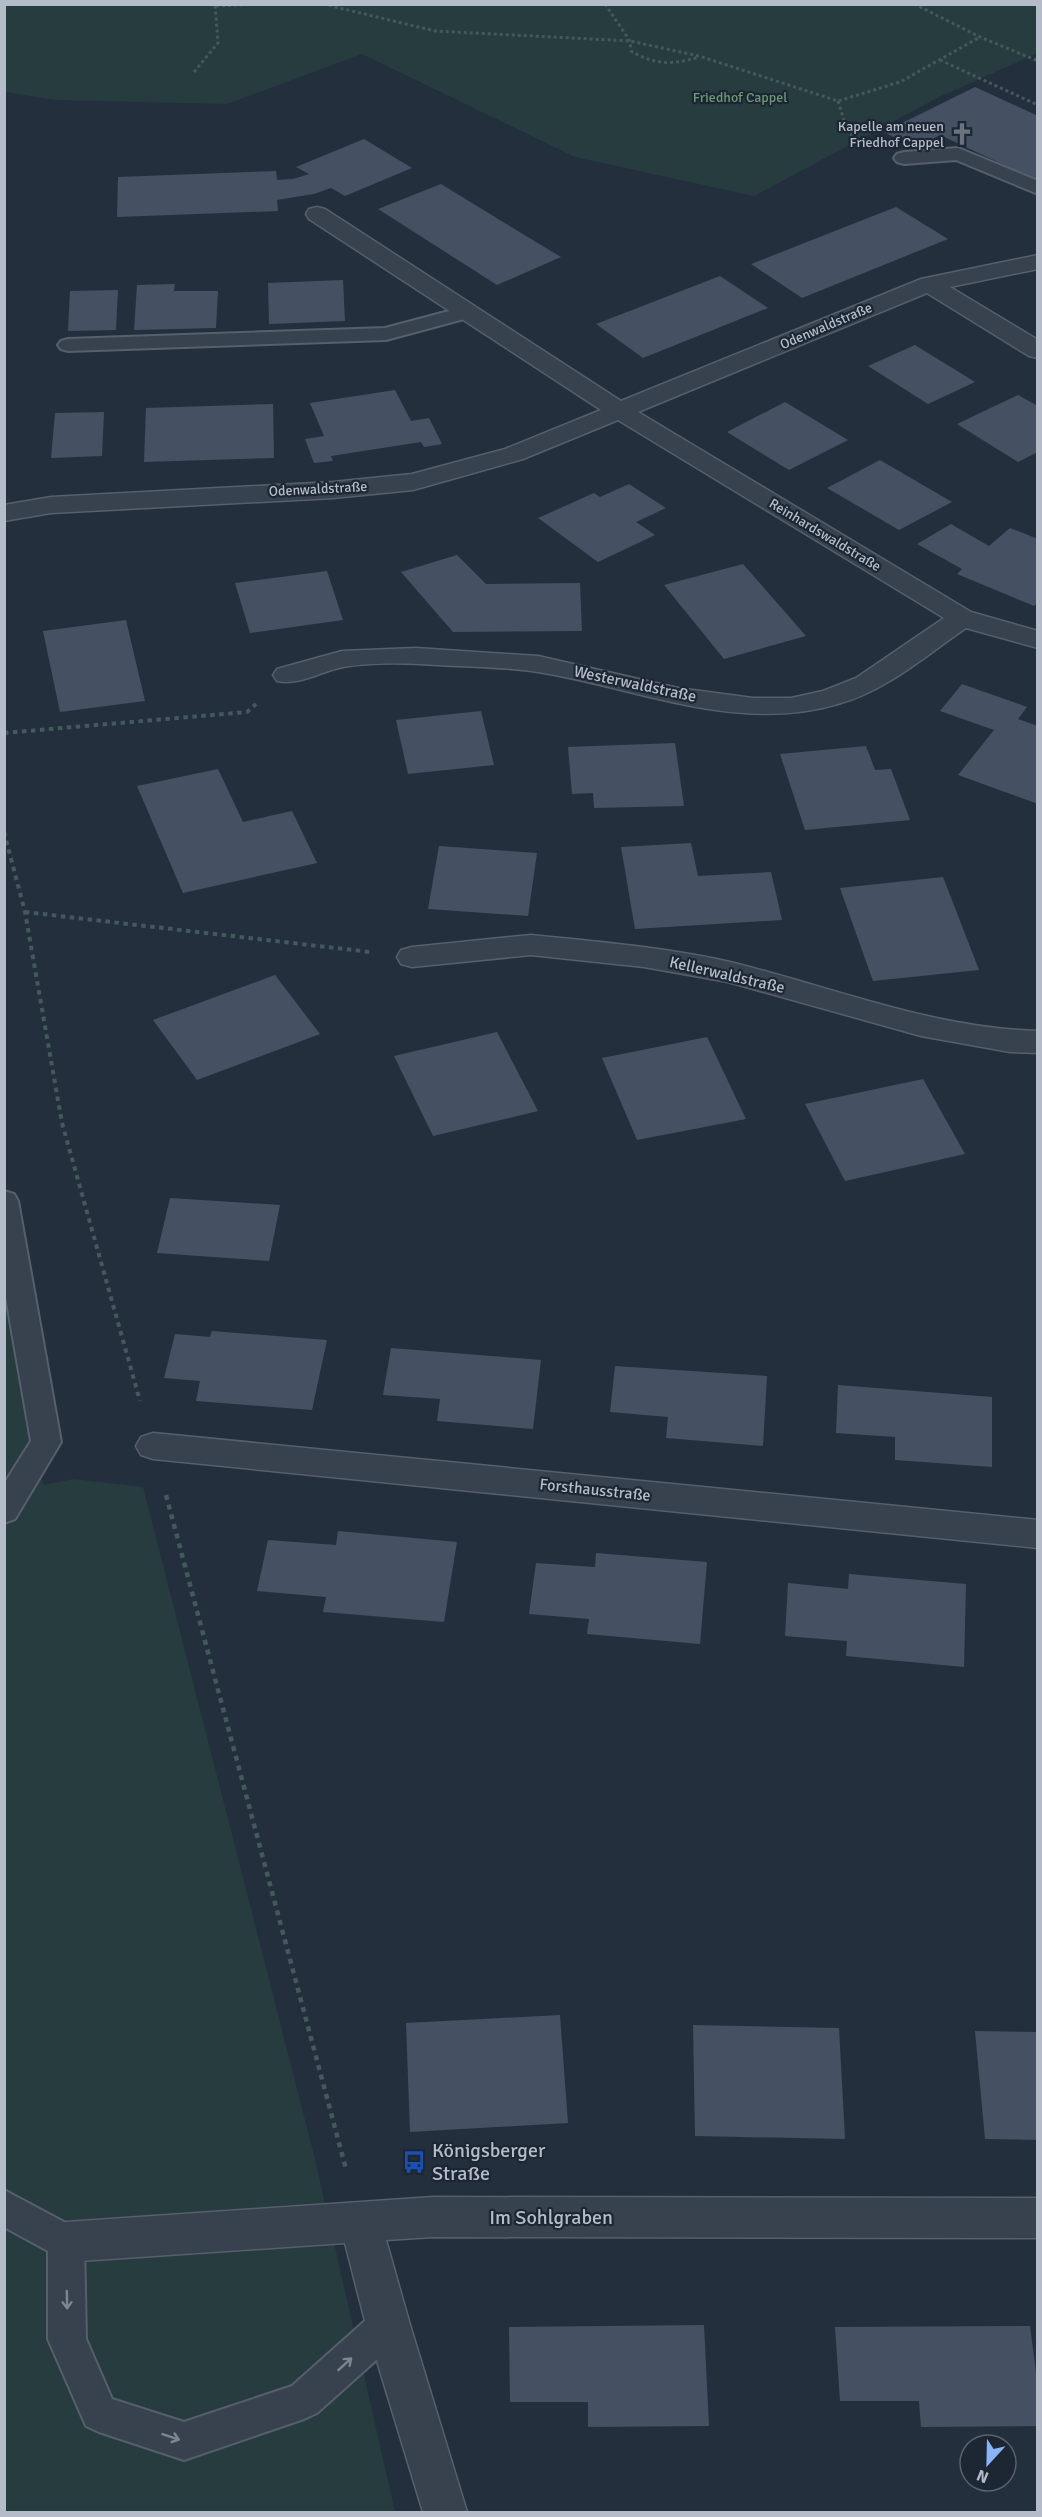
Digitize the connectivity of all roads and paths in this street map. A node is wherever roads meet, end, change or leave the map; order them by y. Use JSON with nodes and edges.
{"nodes":[{"id":1,"x":263,"y":4,"type":"edge"},
{"id":2,"x":323,"y":4,"type":"edge"},
{"id":3,"x":605,"y":4,"type":"edge"},
{"id":4,"x":914,"y":4,"type":"edge"},
{"id":5,"x":216,"y":5,"type":"edge"},
{"id":6,"x":980,"y":37,"type":"junction"},
{"id":7,"x":630,"y":41,"type":"junction"},
{"id":8,"x":699,"y":56,"type":"junction"},
{"id":9,"x":940,"y":60,"type":"junction"},
{"id":10,"x":1038,"y":61,"type":"edge"},
{"id":11,"x":194,"y":72,"type":"dead end"},
{"id":12,"x":838,"y":101,"type":"junction"},
{"id":13,"x":1038,"y":105,"type":"edge"},
{"id":14,"x":904,"y":158,"type":"joint"},
{"id":15,"x":1038,"y":188,"type":"edge"},
{"id":16,"x":317,"y":214,"type":"dead end"},
{"id":17,"x":1038,"y":262,"type":"edge"},
{"id":18,"x":929,"y":284,"type":"junction"},
{"id":19,"x":468,"y":312,"type":"junction"},
{"id":20,"x":68,"y":345,"type":"dead end"},
{"id":21,"x":1038,"y":351,"type":"edge"},
{"id":22,"x":621,"y":411,"type":"junction"},
{"id":23,"x":4,"y":513,"type":"edge"},
{"id":24,"x":962,"y":618,"type":"junction"},
{"id":25,"x":1038,"y":640,"type":"edge"},
{"id":26,"x":287,"y":675,"type":"joint"},
{"id":27,"x":4,"y":733,"type":"edge"},
{"id":28,"x":4,"y":832,"type":"edge"},
{"id":29,"x":25,"y":912,"type":"junction"},
{"id":30,"x":412,"y":957,"type":"joint"},
{"id":31,"x":1038,"y":1042,"type":"edge"},
{"id":32,"x":4,"y":1201,"type":"edge"},
{"id":33,"x":153,"y":1446,"type":"junction"},
{"id":34,"x":4,"y":1511,"type":"edge"},
{"id":35,"x":1038,"y":1534,"type":"edge"},
{"id":36,"x":4,"y":2207,"type":"edge"},
{"id":37,"x":1038,"y":2218,"type":"edge"},
{"id":38,"x":360,"y":2221,"type":"junction"},
{"id":39,"x":66,"y":2242,"type":"junction"},
{"id":40,"x":388,"y":2325,"type":"junction"},
{"id":41,"x":445,"y":2512,"type":"edge"}],
"edges":[{"from":1,"to":5,"type":"path"},
{"from":2,"to":7,"type":"path"},
{"from":3,"to":7,"type":"path"},
{"from":4,"to":6,"type":"path"},
{"from":5,"to":11,"type":"path"},
{"from":6,"to":9,"type":"path"},
{"from":6,"to":10,"type":"path"},
{"from":7,"to":8,"type":"path"},
{"from":7,"to":8,"type":"path"},
{"from":8,"to":12,"type":"path"},
{"from":9,"to":12,"type":"path"},
{"from":9,"to":13,"type":"path"},
{"from":12,"to":14,"type":"path"},
{"from":14,"to":15,"type":"lane"},
{"from":16,"to":19,"type":"street"},
{"from":17,"to":18,"type":"street","name":"Odenwaldstraße"},
{"from":18,"to":21,"type":"street"},
{"from":18,"to":22,"type":"street","name":"Odenwaldstraße"},
{"from":19,"to":20,"type":"lane"},
{"from":19,"to":22,"type":"street"},
{"from":22,"to":23,"type":"street","name":"Odenwaldstraße"},
{"from":22,"to":24,"type":"street","name":"Reinhardswaldstraße"},
{"from":24,"to":25,"type":"street","name":"Reinhardswaldstraße"},
{"from":24,"to":26,"type":"street","name":"Westerwaldstraße"},
{"from":26,"to":27,"type":"path"},
{"from":28,"to":29,"type":"path"},
{"from":29,"to":30,"type":"path"},
{"from":29,"to":33,"type":"path"},
{"from":30,"to":31,"type":"street","name":"Kellerwaldstraße"},
{"from":32,"to":34,"type":"lane"},
{"from":33,"to":35,"type":"street","name":"Forsthausstraße"},
{"from":33,"to":38,"type":"path"},
{"from":36,"to":39,"type":"lane"},
{"from":37,"to":38,"type":"street","name":"Im Sohlgraben"},
{"from":38,"to":39,"type":"street","name":"Im Sohlgraben"},
{"from":38,"to":40,"type":"street"},
{"from":39,"to":40,"type":"lane","one_way":true},
{"from":40,"to":41,"type":"street"}]}
